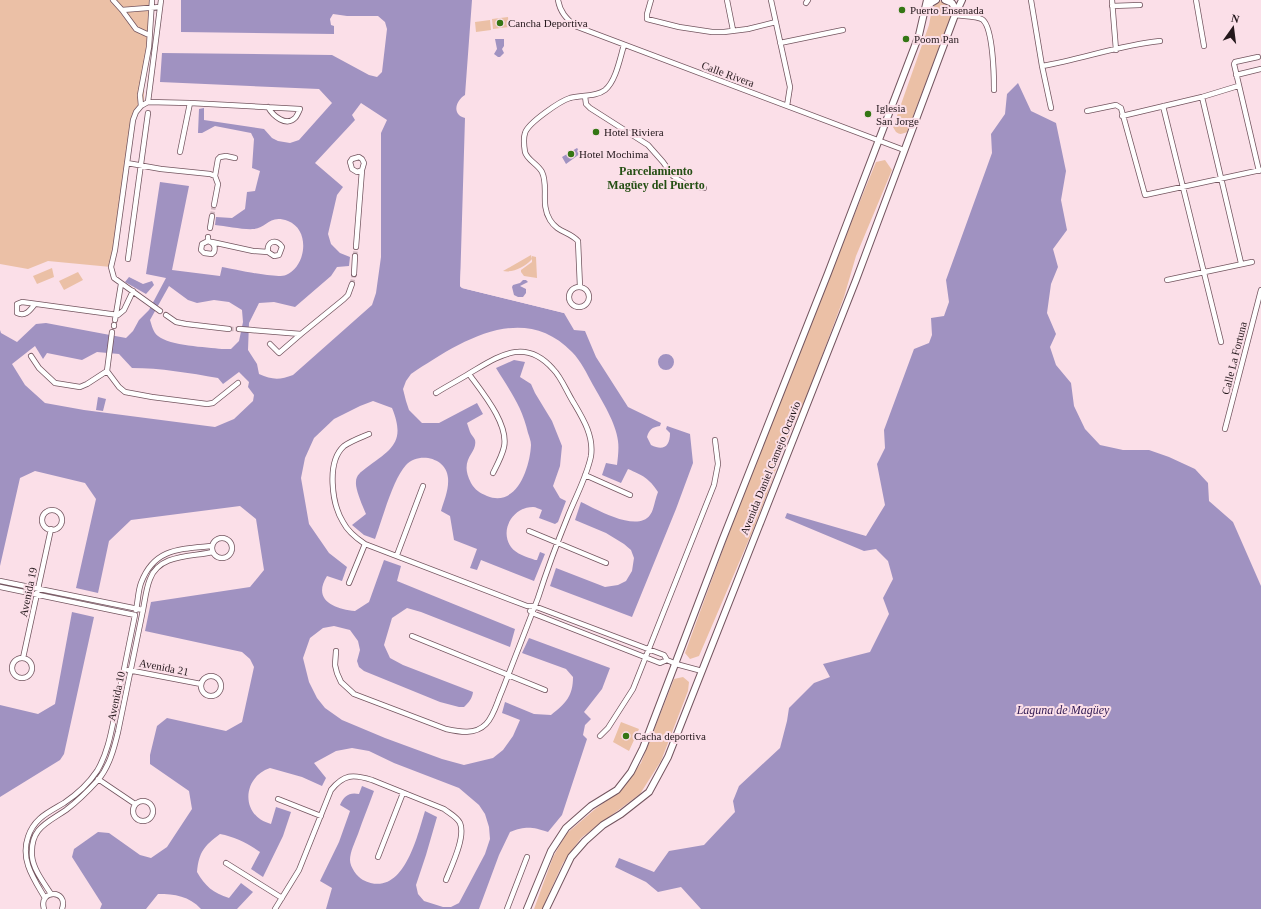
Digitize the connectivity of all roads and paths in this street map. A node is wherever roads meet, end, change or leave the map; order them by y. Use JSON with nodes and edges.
{"nodes":[{"id":1,"x":113,"y":0,"type":"edge"},
{"id":2,"x":152,"y":0,"type":"edge"},
{"id":3,"x":161,"y":0,"type":"edge"},
{"id":4,"x":558,"y":0,"type":"edge"},
{"id":5,"x":651,"y":0,"type":"edge"},
{"id":6,"x":727,"y":0,"type":"edge"},
{"id":7,"x":771,"y":0,"type":"edge"},
{"id":8,"x":927,"y":0,"type":"edge"},
{"id":9,"x":936,"y":0,"type":"edge"},
{"id":10,"x":945,"y":0,"type":"edge"},
{"id":11,"x":962,"y":0,"type":"edge"},
{"id":12,"x":1031,"y":0,"type":"edge"},
{"id":13,"x":1112,"y":0,"type":"edge"},
{"id":14,"x":1196,"y":0,"type":"edge"},
{"id":15,"x":1140,"y":5,"type":"dead end"},
{"id":16,"x":1112,"y":6,"type":"junction"},
{"id":17,"x":160,"y":7,"type":"junction"},
{"id":18,"x":152,"y":8,"type":"junction"},
{"id":19,"x":122,"y":10,"type":"junction"},
{"id":20,"x":925,"y":10,"type":"junction"},
{"id":21,"x":956,"y":14,"type":"junction"},
{"id":22,"x":776,"y":22,"type":"junction"},
{"id":23,"x":733,"y":30,"type":"junction"},
{"id":24,"x":843,"y":30,"type":"dead end"},
{"id":25,"x":149,"y":36,"type":"junction"},
{"id":26,"x":157,"y":38,"type":"junction"},
{"id":27,"x":1160,"y":41,"type":"dead end"},
{"id":28,"x":780,"y":43,"type":"junction"},
{"id":29,"x":624,"y":45,"type":"junction"},
{"id":30,"x":1204,"y":46,"type":"dead end"},
{"id":31,"x":1116,"y":50,"type":"junction"},
{"id":32,"x":1258,"y":57,"type":"dead end"},
{"id":33,"x":1042,"y":66,"type":"junction"},
{"id":34,"x":1261,"y":69,"type":"edge"},
{"id":35,"x":1236,"y":75,"type":"junction"},
{"id":36,"x":1238,"y":86,"type":"junction"},
{"id":37,"x":994,"y":90,"type":"dead end"},
{"id":38,"x":585,"y":96,"type":"junction"},
{"id":39,"x":1202,"y":97,"type":"junction"},
{"id":40,"x":148,"y":102,"type":"junction"},
{"id":41,"x":190,"y":103,"type":"junction"},
{"id":42,"x":141,"y":106,"type":"junction"},
{"id":43,"x":787,"y":106,"type":"junction"},
{"id":44,"x":1163,"y":106,"type":"junction"},
{"id":45,"x":268,"y":107,"type":"junction"},
{"id":46,"x":1051,"y":108,"type":"dead end"},
{"id":47,"x":1087,"y":111,"type":"dead end"},
{"id":48,"x":148,"y":113,"type":"dead end"},
{"id":49,"x":1122,"y":116,"type":"junction"},
{"id":50,"x":879,"y":140,"type":"junction"},
{"id":51,"x":904,"y":150,"type":"junction"},
{"id":52,"x":180,"y":152,"type":"dead end"},
{"id":53,"x":235,"y":158,"type":"dead end"},
{"id":54,"x":127,"y":163,"type":"junction"},
{"id":55,"x":141,"y":165,"type":"junction"},
{"id":56,"x":362,"y":170,"type":"dead end"},
{"id":57,"x":1260,"y":170,"type":"edge"},
{"id":58,"x":215,"y":176,"type":"junction"},
{"id":59,"x":1222,"y":179,"type":"junction"},
{"id":60,"x":1182,"y":187,"type":"junction"},
{"id":61,"x":704,"y":188,"type":"dead end"},
{"id":62,"x":214,"y":205,"type":"tunnel mouth"},
{"id":63,"x":212,"y":216,"type":"tunnel mouth"},
{"id":64,"x":210,"y":228,"type":"dead end"},
{"id":65,"x":209,"y":240,"type":"dead end"},
{"id":66,"x":356,"y":247,"type":"tunnel mouth"},
{"id":67,"x":268,"y":252,"type":"dead end"},
{"id":68,"x":355,"y":257,"type":"tunnel mouth"},
{"id":69,"x":128,"y":259,"type":"dead end"},
{"id":70,"x":1252,"y":262,"type":"dead end"},
{"id":71,"x":1241,"y":263,"type":"junction"},
{"id":72,"x":1204,"y":272,"type":"junction"},
{"id":73,"x":354,"y":274,"type":"tunnel mouth"},
{"id":74,"x":1167,"y":280,"type":"dead end"},
{"id":75,"x":121,"y":284,"type":"junction"},
{"id":76,"x":352,"y":284,"type":"tunnel mouth"},
{"id":77,"x":580,"y":287,"type":"junction"},
{"id":78,"x":1261,"y":290,"type":"edge"},
{"id":79,"x":133,"y":291,"type":"junction"},
{"id":80,"x":35,"y":304,"type":"dead end"},
{"id":81,"x":159,"y":310,"type":"dead end"},
{"id":82,"x":166,"y":315,"type":"dead end"},
{"id":83,"x":114,"y":322,"type":"junction"},
{"id":84,"x":229,"y":329,"type":"tunnel mouth"},
{"id":85,"x":240,"y":329,"type":"tunnel mouth"},
{"id":86,"x":112,"y":333,"type":"dead end"},
{"id":87,"x":300,"y":334,"type":"junction"},
{"id":88,"x":1221,"y":342,"type":"dead end"},
{"id":89,"x":270,"y":344,"type":"dead end"},
{"id":90,"x":30,"y":356,"type":"dead end"},
{"id":91,"x":107,"y":371,"type":"junction"},
{"id":92,"x":469,"y":374,"type":"junction"},
{"id":93,"x":238,"y":383,"type":"dead end"},
{"id":94,"x":436,"y":393,"type":"dead end"},
{"id":95,"x":1225,"y":429,"type":"dead end"},
{"id":96,"x":369,"y":434,"type":"dead end"},
{"id":97,"x":715,"y":440,"type":"dead end"},
{"id":98,"x":493,"y":473,"type":"dead end"},
{"id":99,"x":585,"y":475,"type":"junction"},
{"id":100,"x":423,"y":486,"type":"dead end"},
{"id":101,"x":630,"y":495,"type":"dead end"},
{"id":102,"x":51,"y":529,"type":"junction"},
{"id":103,"x":529,"y":531,"type":"dead end"},
{"id":104,"x":557,"y":543,"type":"junction"},
{"id":105,"x":365,"y":544,"type":"junction"},
{"id":106,"x":212,"y":546,"type":"junction"},
{"id":107,"x":213,"y":552,"type":"junction"},
{"id":108,"x":397,"y":555,"type":"junction"},
{"id":109,"x":606,"y":563,"type":"dead end"},
{"id":110,"x":0,"y":581,"type":"edge"},
{"id":111,"x":350,"y":583,"type":"dead end"},
{"id":112,"x":0,"y":587,"type":"edge"},
{"id":113,"x":38,"y":589,"type":"junction"},
{"id":114,"x":37,"y":595,"type":"junction"},
{"id":115,"x":86,"y":598,"type":"junction"},
{"id":116,"x":84,"y":605,"type":"junction"},
{"id":117,"x":527,"y":606,"type":"junction"},
{"id":118,"x":534,"y":606,"type":"junction"},
{"id":119,"x":136,"y":609,"type":"junction"},
{"id":120,"x":143,"y":610,"type":"junction"},
{"id":121,"x":532,"y":613,"type":"junction"},
{"id":122,"x":135,"y":615,"type":"junction"},
{"id":123,"x":142,"y":616,"type":"junction"},
{"id":124,"x":412,"y":636,"type":"dead end"},
{"id":125,"x":648,"y":649,"type":"junction"},
{"id":126,"x":336,"y":651,"type":"dead end"},
{"id":127,"x":645,"y":657,"type":"junction"},
{"id":128,"x":23,"y":658,"type":"junction"},
{"id":129,"x":667,"y":660,"type":"junction"},
{"id":130,"x":676,"y":664,"type":"junction"},
{"id":131,"x":124,"y":669,"type":"junction"},
{"id":132,"x":131,"y":670,"type":"junction"},
{"id":133,"x":702,"y":671,"type":"junction"},
{"id":134,"x":508,"y":676,"type":"junction"},
{"id":135,"x":201,"y":684,"type":"junction"},
{"id":136,"x":545,"y":690,"type":"dead end"},
{"id":137,"x":600,"y":736,"type":"dead end"},
{"id":138,"x":93,"y":775,"type":"junction"},
{"id":139,"x":99,"y":779,"type":"junction"},
{"id":140,"x":403,"y":793,"type":"junction"},
{"id":141,"x":278,"y":800,"type":"dead end"},
{"id":142,"x":135,"y":804,"type":"junction"},
{"id":143,"x":321,"y":816,"type":"junction"},
{"id":144,"x":378,"y":857,"type":"dead end"},
{"id":145,"x":527,"y":857,"type":"dead end"},
{"id":146,"x":226,"y":863,"type":"dead end"},
{"id":147,"x":446,"y":880,"type":"dead end"},
{"id":148,"x":51,"y":894,"type":"junction"},
{"id":149,"x":45,"y":898,"type":"junction"},
{"id":150,"x":282,"y":898,"type":"junction"},
{"id":151,"x":44,"y":909,"type":"edge"},
{"id":152,"x":62,"y":909,"type":"edge"},
{"id":153,"x":275,"y":909,"type":"edge"},
{"id":154,"x":507,"y":909,"type":"edge"},
{"id":155,"x":527,"y":909,"type":"edge"},
{"id":156,"x":546,"y":909,"type":"edge"}],
"edges":[{"from":1,"to":19,"type":"street"},
{"from":2,"to":18,"type":"street"},
{"from":3,"to":17,"type":"street"},
{"from":4,"to":29,"type":"street","name":"Calle Rivera"},
{"from":5,"to":23,"type":"street"},
{"from":6,"to":23,"type":"street"},
{"from":7,"to":22,"type":"street"},
{"from":8,"to":20,"type":"main road","name":"Avenida Daniel Camejo Octavio"},
{"from":9,"to":20,"type":"main road"},
{"from":10,"to":21,"type":"main road"},
{"from":11,"to":21,"type":"main road","name":"Avenida Daniel Camejo Octavio"},
{"from":12,"to":33,"type":"street"},
{"from":13,"to":16,"type":"street"},
{"from":14,"to":30,"type":"street"},
{"from":15,"to":16,"type":"street"},
{"from":16,"to":31,"type":"street"},
{"from":17,"to":18,"type":"street"},
{"from":17,"to":26,"type":"street"},
{"from":18,"to":19,"type":"street"},
{"from":18,"to":25,"type":"street"},
{"from":19,"to":25,"type":"street"},
{"from":20,"to":50,"type":"main road","name":"Avenida Daniel Camejo Octavio"},
{"from":21,"to":37,"type":"street"},
{"from":21,"to":51,"type":"main road","name":"Avenida Daniel Camejo Octavio"},
{"from":22,"to":23,"type":"street"},
{"from":22,"to":28,"type":"street"},
{"from":24,"to":28,"type":"street"},
{"from":25,"to":26,"type":"street"},
{"from":25,"to":42,"type":"street"},
{"from":26,"to":40,"type":"street"},
{"from":27,"to":31,"type":"street"},
{"from":28,"to":43,"type":"street"},
{"from":29,"to":38,"type":"street"},
{"from":29,"to":43,"type":"street","name":"Calle Rivera"},
{"from":31,"to":33,"type":"street"},
{"from":32,"to":35,"type":"street"},
{"from":33,"to":46,"type":"street"},
{"from":34,"to":35,"type":"street"},
{"from":35,"to":36,"type":"street"},
{"from":36,"to":39,"type":"street"},
{"from":36,"to":57,"type":"street"},
{"from":38,"to":61,"type":"street"},
{"from":38,"to":77,"type":"street"},
{"from":39,"to":44,"type":"street"},
{"from":39,"to":59,"type":"street"},
{"from":40,"to":41,"type":"street"},
{"from":40,"to":42,"type":"street"},
{"from":41,"to":45,"type":"street"},
{"from":41,"to":52,"type":"street"},
{"from":42,"to":54,"type":"street"},
{"from":43,"to":50,"type":"street","name":"Calle Rivera"},
{"from":44,"to":49,"type":"street"},
{"from":44,"to":60,"type":"street"},
{"from":45,"to":45,"type":"street"},
{"from":47,"to":49,"type":"street"},
{"from":48,"to":55,"type":"street"},
{"from":49,"to":60,"type":"street"},
{"from":50,"to":51,"type":"street","name":"Calle Rivera"},
{"from":50,"to":130,"type":"main road","name":"Avenida Daniel Camejo Octavio"},
{"from":51,"to":133,"type":"main road","name":"Avenida Daniel Camejo Octavio"},
{"from":53,"to":58,"type":"street"},
{"from":54,"to":55,"type":"street"},
{"from":54,"to":75,"type":"street"},
{"from":55,"to":58,"type":"street"},
{"from":55,"to":69,"type":"street"},
{"from":56,"to":66,"type":"street"},
{"from":57,"to":59,"type":"street"},
{"from":58,"to":62,"type":"street"},
{"from":59,"to":60,"type":"street"},
{"from":59,"to":71,"type":"street"},
{"from":60,"to":72,"type":"street"},
{"from":63,"to":64,"type":"street"},
{"from":65,"to":67,"type":"street"},
{"from":68,"to":73,"type":"street"},
{"from":70,"to":71,"type":"street"},
{"from":71,"to":72,"type":"street"},
{"from":72,"to":74,"type":"street"},
{"from":72,"to":88,"type":"street"},
{"from":75,"to":79,"type":"street"},
{"from":75,"to":83,"type":"street"},
{"from":76,"to":87,"type":"street"},
{"from":77,"to":77,"type":"street"},
{"from":78,"to":95,"type":"street","name":"Calle La Fortuna"},
{"from":79,"to":81,"type":"street"},
{"from":79,"to":83,"type":"street"},
{"from":80,"to":83,"type":"street"},
{"from":82,"to":84,"type":"street"},
{"from":85,"to":87,"type":"street"},
{"from":86,"to":91,"type":"street"},
{"from":87,"to":89,"type":"street"},
{"from":90,"to":91,"type":"street"},
{"from":91,"to":93,"type":"street"},
{"from":92,"to":94,"type":"street"},
{"from":92,"to":98,"type":"street"},
{"from":92,"to":99,"type":"street"},
{"from":96,"to":105,"type":"street"},
{"from":97,"to":125,"type":"street"},
{"from":99,"to":101,"type":"street"},
{"from":99,"to":104,"type":"street"},
{"from":100,"to":108,"type":"street"},
{"from":102,"to":102,"type":"street","name":"Avenida 19"},
{"from":102,"to":113,"type":"street","name":"Avenida 19"},
{"from":103,"to":104,"type":"street"},
{"from":104,"to":109,"type":"street"},
{"from":104,"to":118,"type":"street"},
{"from":105,"to":108,"type":"street"},
{"from":105,"to":111,"type":"street"},
{"from":106,"to":107,"type":"street"},
{"from":106,"to":107,"type":"street"},
{"from":106,"to":119,"type":"street","name":"Avenida 10"},
{"from":107,"to":120,"type":"street","name":"Avenida 10"},
{"from":108,"to":117,"type":"street"},
{"from":110,"to":113,"type":"street"},
{"from":112,"to":114,"type":"street"},
{"from":113,"to":114,"type":"street","name":"Avenida 19"},
{"from":113,"to":115,"type":"street"},
{"from":114,"to":116,"type":"street"},
{"from":114,"to":128,"type":"street","name":"Avenida 19"},
{"from":115,"to":116,"type":"street"},
{"from":115,"to":119,"type":"street"},
{"from":116,"to":122,"type":"street"},
{"from":117,"to":118,"type":"street"},
{"from":117,"to":121,"type":"street"},
{"from":118,"to":121,"type":"street"},
{"from":118,"to":125,"type":"street"},
{"from":119,"to":120,"type":"street"},
{"from":119,"to":122,"type":"street","name":"Avenida 10"},
{"from":120,"to":123,"type":"street","name":"Avenida 10"},
{"from":121,"to":127,"type":"street"},
{"from":121,"to":134,"type":"street"},
{"from":122,"to":123,"type":"street"},
{"from":122,"to":131,"type":"street","name":"Avenida 10"},
{"from":123,"to":132,"type":"street","name":"Avenida 10"},
{"from":124,"to":134,"type":"street"},
{"from":125,"to":127,"type":"street"},
{"from":125,"to":129,"type":"street"},
{"from":126,"to":134,"type":"street"},
{"from":127,"to":129,"type":"street"},
{"from":127,"to":137,"type":"street"},
{"from":128,"to":128,"type":"street","name":"Avenida 19"},
{"from":129,"to":130,"type":"street"},
{"from":130,"to":133,"type":"street"},
{"from":130,"to":155,"type":"main road","name":"Avenida Daniel Camejo Octavio"},
{"from":131,"to":132,"type":"street","name":"Avenida 21"},
{"from":131,"to":138,"type":"street","name":"Avenida 10"},
{"from":132,"to":135,"type":"street","name":"Avenida 21"},
{"from":132,"to":139,"type":"street","name":"Avenida 10"},
{"from":133,"to":156,"type":"main road","name":"Avenida Daniel Camejo Octavio"},
{"from":134,"to":136,"type":"street"},
{"from":135,"to":135,"type":"street"},
{"from":138,"to":139,"type":"street"},
{"from":138,"to":149,"type":"street","name":"Avenida 10"},
{"from":139,"to":142,"type":"street"},
{"from":139,"to":148,"type":"street","name":"Avenida 10"},
{"from":140,"to":143,"type":"street"},
{"from":140,"to":144,"type":"street"},
{"from":140,"to":147,"type":"street"},
{"from":141,"to":143,"type":"street"},
{"from":142,"to":142,"type":"street"},
{"from":143,"to":150,"type":"street"},
{"from":145,"to":154,"type":"street"},
{"from":146,"to":150,"type":"street"},
{"from":148,"to":149,"type":"street"},
{"from":148,"to":152,"type":"street","name":"Avenida 10"},
{"from":149,"to":151,"type":"street"},
{"from":150,"to":153,"type":"street"}]}
